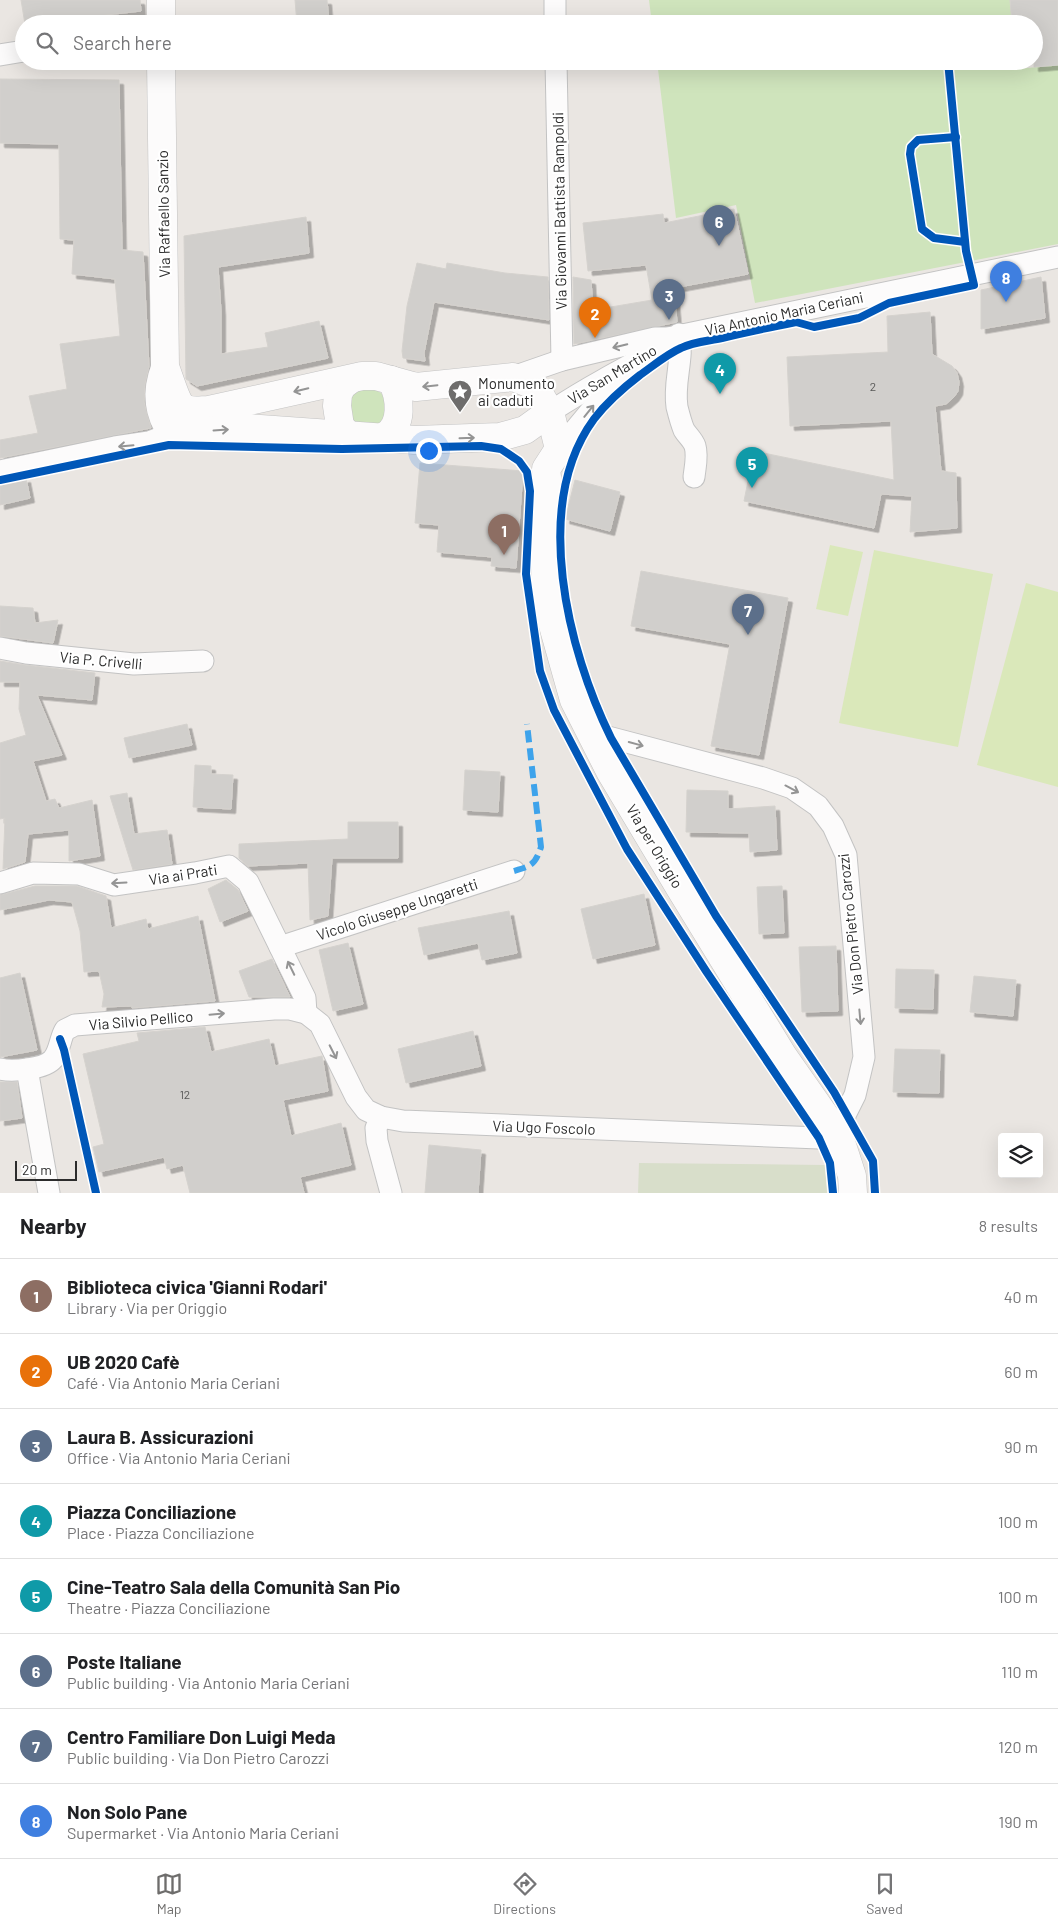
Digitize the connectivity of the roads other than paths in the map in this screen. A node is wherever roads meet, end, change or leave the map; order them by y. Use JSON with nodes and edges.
{"nodes":[{"id":1,"x":161,"y":0,"type":"edge"},
{"id":2,"x":555,"y":0,"type":"edge"},
{"id":3,"x":161,"y":15,"type":"edge"},
{"id":4,"x":555,"y":15,"type":"edge"},
{"id":5,"x":15,"y":52,"type":"edge"},
{"id":6,"x":0,"y":55,"type":"edge"},
{"id":7,"x":161,"y":70,"type":"edge"},
{"id":8,"x":556,"y":70,"type":"edge"},
{"id":9,"x":1058,"y":257,"type":"edge"},
{"id":10,"x":673,"y":336,"type":"junction"},
{"id":11,"x":562,"y":360,"type":"junction"},
{"id":12,"x":165,"y":367,"type":"junction"},
{"id":13,"x":627,"y":368,"type":"junction"},
{"id":14,"x":513,"y":377,"type":"junction"},
{"id":15,"x":351,"y":379,"type":"junction"},
{"id":16,"x":391,"y":380,"type":"junction"},
{"id":17,"x":209,"y":410,"type":"junction"},
{"id":18,"x":550,"y":412,"type":"junction"},
{"id":19,"x":172,"y":433,"type":"junction"},
{"id":20,"x":348,"y":435,"type":"junction"},
{"id":21,"x":383,"y":437,"type":"junction"},
{"id":22,"x":500,"y":437,"type":"junction"},
{"id":23,"x":552,"y":459,"type":"junction"},
{"id":24,"x":0,"y":471,"type":"edge"},
{"id":25,"x":694,"y":477,"type":"dead end"},
{"id":26,"x":0,"y":648,"type":"edge"},
{"id":27,"x":203,"y":662,"type":"dead end"},
{"id":28,"x":589,"y":732,"type":"junction"},
{"id":29,"x":514,"y":872,"type":"dead end"},
{"id":30,"x":0,"y":883,"type":"edge"},
{"id":31,"x":280,"y":947,"type":"junction"},
{"id":32,"x":306,"y":1013,"type":"junction"},
{"id":33,"x":0,"y":1069,"type":"edge"},
{"id":34,"x":27,"y":1069,"type":"junction"},
{"id":35,"x":381,"y":1117,"type":"junction"},
{"id":36,"x":839,"y":1136,"type":"junction"},
{"id":37,"x":49,"y":1193,"type":"edge"},
{"id":38,"x":391,"y":1193,"type":"edge"},
{"id":39,"x":853,"y":1193,"type":"edge"}],
"edges":[{"from":1,"to":3,"type":"street"},
{"from":2,"to":4,"type":"street"},
{"from":5,"to":6,"type":"street"},
{"from":7,"to":12,"type":"street","name":"Via Raffaello Sanzio"},
{"from":8,"to":11,"type":"street","name":"Via Giovanni Battista Rampoldi"},
{"from":9,"to":10,"type":"street","name":"Via Antonio Maria Ceriani"},
{"from":10,"to":11,"type":"street","name":"Via Antonio Maria Ceriani","one_way":true},
{"from":10,"to":13,"type":"street","name":"Via San Martino"},
{"from":10,"to":25,"type":"street"},
{"from":11,"to":14,"type":"street","name":"Via Antonio Maria Ceriani"},
{"from":12,"to":17,"type":"street","name":"Via San Martino"},
{"from":12,"to":19,"type":"street"},
{"from":13,"to":18,"type":"street","name":"Via San Martino"},
{"from":23,"to":13,"type":"street","one_way":true},
{"from":14,"to":16,"type":"street","name":"Via San Martino","one_way":true},
{"from":14,"to":18,"type":"street","name":"Via per Origgio"},
{"from":15,"to":16,"type":"street","name":"Via San Martino"},
{"from":15,"to":17,"type":"street","name":"Via San Martino","one_way":true},
{"from":15,"to":20,"type":"street"},
{"from":16,"to":21,"type":"street"},
{"from":17,"to":19,"type":"street","name":"Via San Martino"},
{"from":18,"to":22,"type":"street","name":"Via San Martino"},
{"from":18,"to":23,"type":"street","name":"Via per Origgio"},
{"from":19,"to":20,"type":"street","name":"Via San Martino","one_way":true},
{"from":19,"to":24,"type":"street","name":"Via San Martino","one_way":true},
{"from":20,"to":21,"type":"street","name":"Via San Martino"},
{"from":21,"to":22,"type":"street","name":"Via San Martino","one_way":true},
{"from":22,"to":23,"type":"street"},
{"from":23,"to":28,"type":"street","name":"Via per Origgio"},
{"from":26,"to":27,"type":"street","name":"Via P. Crivelli"},
{"from":28,"to":36,"type":"street","name":"Via per Origgio"},
{"from":28,"to":36,"type":"street","name":"Via Don Pietro Carozzi","one_way":true},
{"from":29,"to":31,"type":"street","name":"Vicolo Giuseppe Ungaretti"},
{"from":31,"to":30,"type":"street","name":"Via ai Prati","one_way":true},
{"from":32,"to":31,"type":"street","name":"Via ai Prati","one_way":true},
{"from":34,"to":32,"type":"street","name":"Via Silvio Pellico","one_way":true},
{"from":32,"to":35,"type":"street","name":"Via Ugo Foscolo","one_way":true},
{"from":33,"to":34,"type":"street","name":"Via Silvio Pellico"},
{"from":34,"to":37,"type":"street"},
{"from":35,"to":36,"type":"street","name":"Via Ugo Foscolo"},
{"from":35,"to":38,"type":"street"},
{"from":36,"to":39,"type":"street","name":"Via per Origgio"}]}
